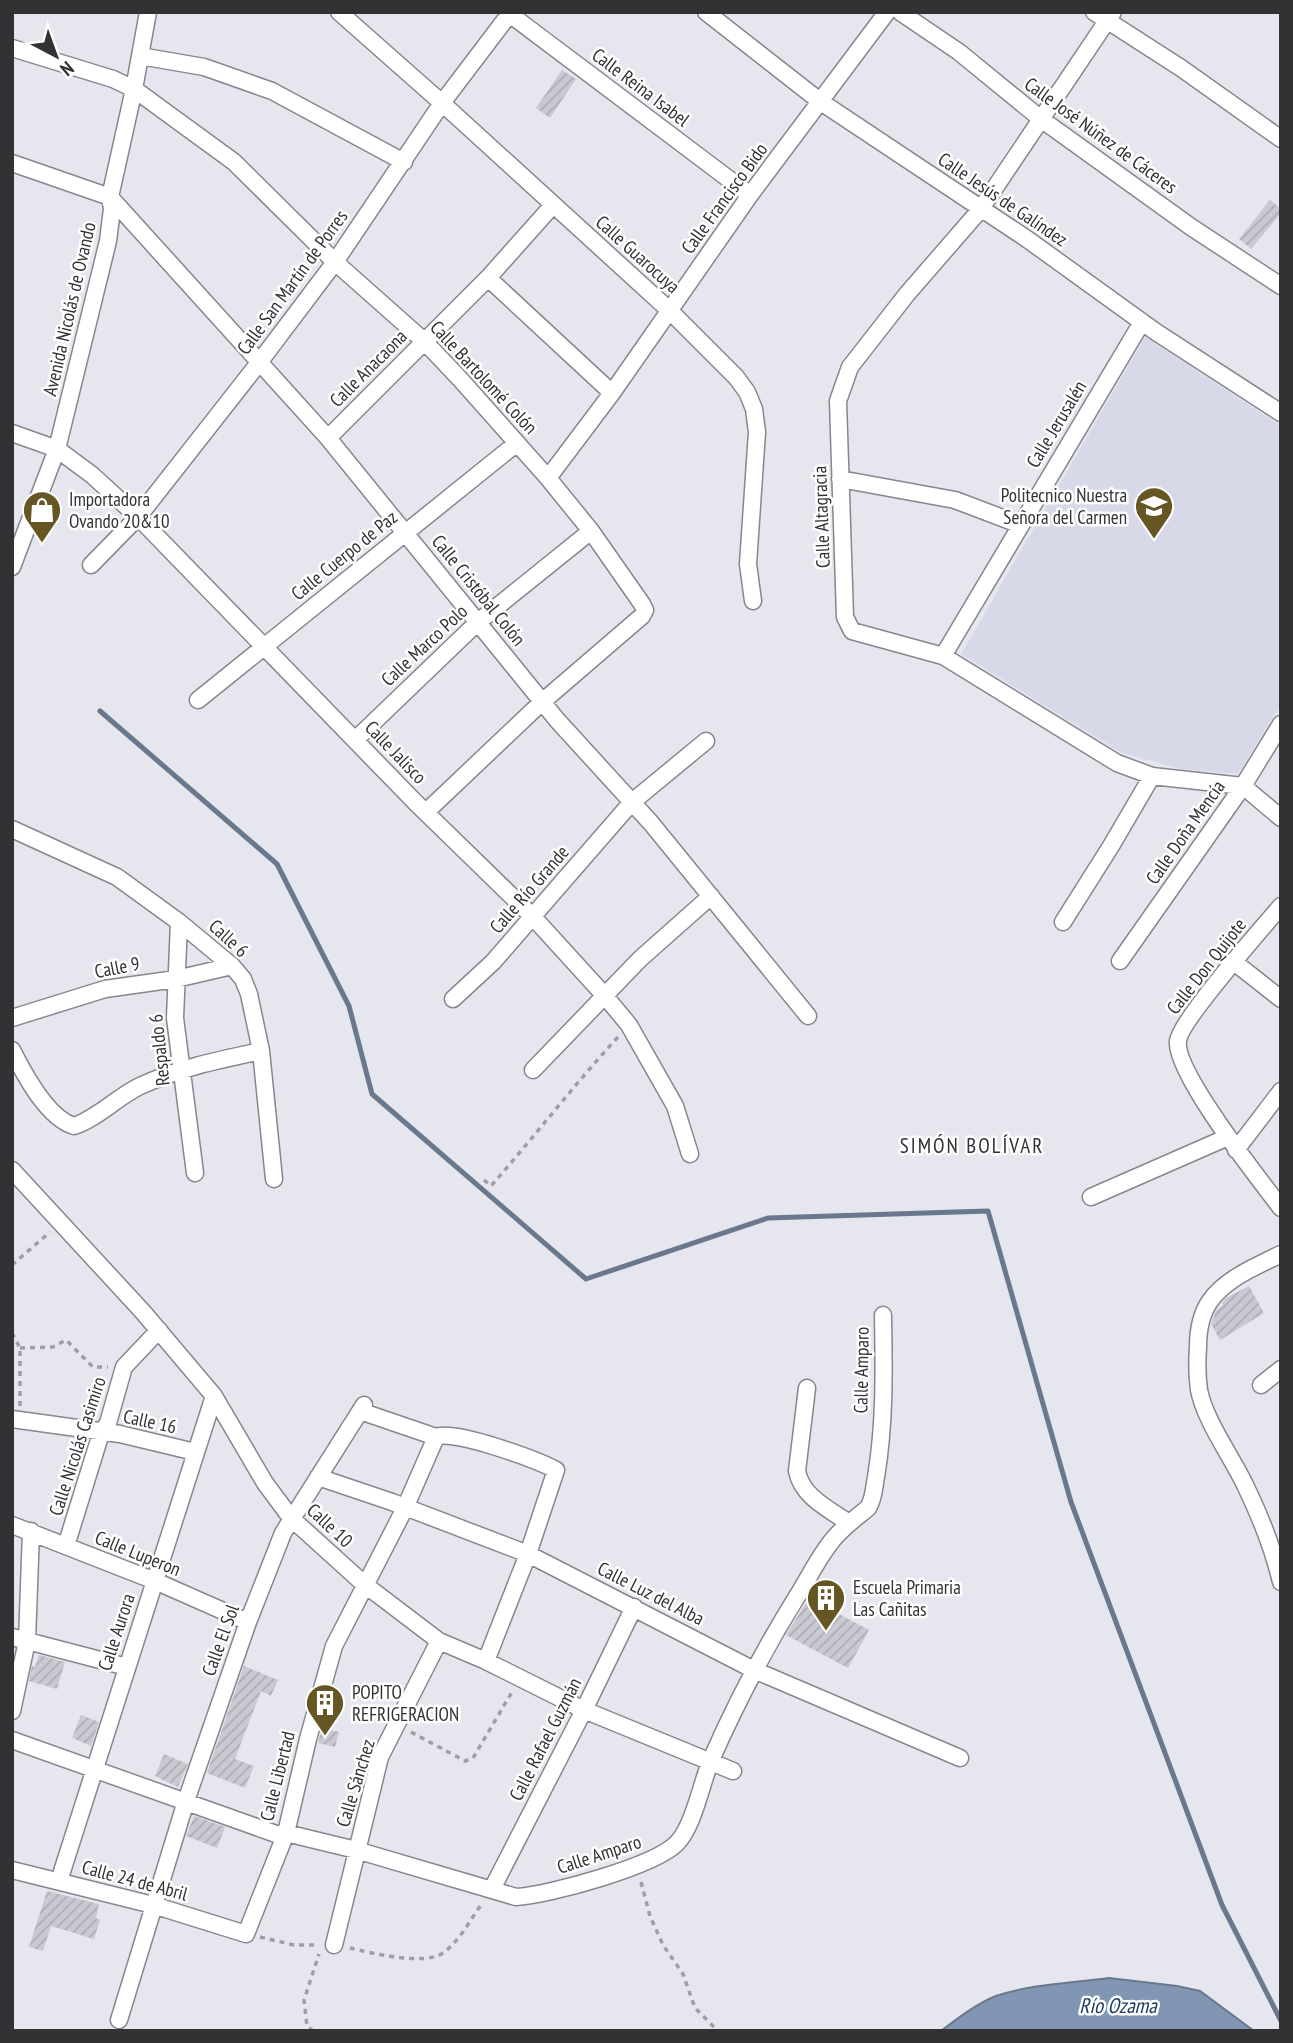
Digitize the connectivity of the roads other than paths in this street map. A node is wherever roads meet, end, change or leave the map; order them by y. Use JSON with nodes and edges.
{"nodes":[{"id":1,"x":148,"y":12,"type":"edge"},
{"id":2,"x":339,"y":12,"type":"edge"},
{"id":3,"x":706,"y":12,"type":"edge"},
{"id":4,"x":887,"y":12,"type":"edge"},
{"id":5,"x":900,"y":12,"type":"edge"},
{"id":6,"x":509,"y":13,"type":"edge"},
{"id":7,"x":1105,"y":15,"type":"edge"},
{"id":8,"x":12,"y":48,"type":"edge"},
{"id":9,"x":140,"y":56,"type":"junction"},
{"id":10,"x":134,"y":89,"type":"junction"},
{"id":11,"x":821,"y":102,"type":"junction"},
{"id":12,"x":442,"y":103,"type":"junction"},
{"id":13,"x":1041,"y":119,"type":"junction"},
{"id":14,"x":1281,"y":139,"type":"edge"},
{"id":15,"x":404,"y":162,"type":"junction"},
{"id":16,"x":12,"y":163,"type":"edge"},
{"id":17,"x":750,"y":195,"type":"junction"},
{"id":18,"x":110,"y":197,"type":"junction"},
{"id":19,"x":552,"y":205,"type":"junction"},
{"id":20,"x":980,"y":210,"type":"junction"},
{"id":21,"x":335,"y":262,"type":"junction"},
{"id":22,"x":488,"y":278,"type":"junction"},
{"id":23,"x":1281,"y":286,"type":"edge"},
{"id":24,"x":669,"y":310,"type":"junction"},
{"id":25,"x":1142,"y":322,"type":"junction"},
{"id":26,"x":424,"y":341,"type":"junction"},
{"id":27,"x":258,"y":364,"type":"junction"},
{"id":28,"x":612,"y":393,"type":"junction"},
{"id":29,"x":1281,"y":413,"type":"edge"},
{"id":30,"x":12,"y":433,"type":"edge"},
{"id":31,"x":328,"y":439,"type":"junction"},
{"id":32,"x":517,"y":443,"type":"junction"},
{"id":33,"x":57,"y":449,"type":"junction"},
{"id":34,"x":548,"y":478,"type":"junction"},
{"id":35,"x":840,"y":479,"type":"junction"},
{"id":36,"x":138,"y":517,"type":"junction"},
{"id":37,"x":1021,"y":525,"type":"junction"},
{"id":38,"x":591,"y":531,"type":"junction"},
{"id":39,"x":405,"y":532,"type":"junction"},
{"id":40,"x":90,"y":565,"type":"dead end"},
{"id":41,"x":12,"y":567,"type":"edge"},
{"id":42,"x":753,"y":601,"type":"dead end"},
{"id":43,"x":478,"y":622,"type":"junction"},
{"id":44,"x":264,"y":648,"type":"junction"},
{"id":45,"x":943,"y":656,"type":"junction"},
{"id":46,"x":198,"y":701,"type":"dead end"},
{"id":47,"x":542,"y":702,"type":"junction"},
{"id":48,"x":1281,"y":724,"type":"edge"},
{"id":49,"x":355,"y":740,"type":"junction"},
{"id":50,"x":706,"y":741,"type":"dead end"},
{"id":51,"x":1152,"y":776,"type":"junction"},
{"id":52,"x":1243,"y":786,"type":"junction"},
{"id":53,"x":632,"y":802,"type":"junction"},
{"id":54,"x":426,"y":813,"type":"junction"},
{"id":55,"x":1281,"y":818,"type":"edge"},
{"id":56,"x":12,"y":829,"type":"edge"},
{"id":57,"x":711,"y":896,"type":"junction"},
{"id":58,"x":1281,"y":906,"type":"edge"},
{"id":59,"x":533,"y":917,"type":"junction"},
{"id":60,"x":179,"y":922,"type":"junction"},
{"id":61,"x":1063,"y":922,"type":"dead end"},
{"id":62,"x":1120,"y":961,"type":"dead end"},
{"id":63,"x":1234,"y":962,"type":"junction"},
{"id":64,"x":232,"y":966,"type":"junction"},
{"id":65,"x":176,"y":979,"type":"junction"},
{"id":66,"x":606,"y":996,"type":"junction"},
{"id":67,"x":453,"y":999,"type":"dead end"},
{"id":68,"x":1281,"y":999,"type":"edge"},
{"id":69,"x":808,"y":1016,"type":"dead end"},
{"id":70,"x":12,"y":1018,"type":"edge"},
{"id":71,"x":12,"y":1051,"type":"edge"},
{"id":72,"x":261,"y":1051,"type":"junction"},
{"id":73,"x":182,"y":1069,"type":"junction"},
{"id":74,"x":533,"y":1070,"type":"dead end"},
{"id":75,"x":1281,"y":1091,"type":"edge"},
{"id":76,"x":1232,"y":1143,"type":"junction"},
{"id":77,"x":690,"y":1154,"type":"dead end"},
{"id":78,"x":12,"y":1170,"type":"edge"},
{"id":79,"x":195,"y":1173,"type":"dead end"},
{"id":80,"x":274,"y":1179,"type":"dead end"},
{"id":81,"x":1091,"y":1196,"type":"dead end"},
{"id":82,"x":1281,"y":1208,"type":"edge"},
{"id":83,"x":1281,"y":1254,"type":"edge"},
{"id":84,"x":883,"y":1315,"type":"dead end"},
{"id":85,"x":159,"y":1330,"type":"junction"},
{"id":86,"x":1281,"y":1369,"type":"edge"},
{"id":87,"x":1261,"y":1385,"type":"dead end"},
{"id":88,"x":807,"y":1388,"type":"dead end"},
{"id":89,"x":214,"y":1396,"type":"junction"},
{"id":90,"x":16,"y":1420,"type":"edge"},
{"id":91,"x":101,"y":1433,"type":"junction"},
{"id":92,"x":436,"y":1437,"type":"junction"},
{"id":93,"x":195,"y":1452,"type":"junction"},
{"id":94,"x":318,"y":1477,"type":"junction"},
{"id":95,"x":405,"y":1508,"type":"junction"},
{"id":96,"x":291,"y":1518,"type":"junction"},
{"id":97,"x":849,"y":1523,"type":"junction"},
{"id":98,"x":12,"y":1525,"type":"edge"},
{"id":99,"x":31,"y":1531,"type":"junction"},
{"id":100,"x":66,"y":1546,"type":"junction"},
{"id":101,"x":528,"y":1554,"type":"junction"},
{"id":102,"x":155,"y":1581,"type":"junction"},
{"id":103,"x":1281,"y":1582,"type":"edge"},
{"id":104,"x":364,"y":1584,"type":"junction"},
{"id":105,"x":634,"y":1607,"type":"junction"},
{"id":106,"x":248,"y":1622,"type":"junction"},
{"id":107,"x":20,"y":1639,"type":"edge"},
{"id":108,"x":439,"y":1641,"type":"junction"},
{"id":109,"x":486,"y":1661,"type":"junction"},
{"id":110,"x":127,"y":1667,"type":"junction"},
{"id":111,"x":754,"y":1670,"type":"junction"},
{"id":112,"x":584,"y":1710,"type":"junction"},
{"id":113,"x":12,"y":1711,"type":"edge"},
{"id":114,"x":12,"y":1740,"type":"edge"},
{"id":115,"x":960,"y":1758,"type":"dead end"},
{"id":116,"x":711,"y":1761,"type":"junction"},
{"id":117,"x":94,"y":1768,"type":"junction"},
{"id":118,"x":733,"y":1771,"type":"dead end"},
{"id":119,"x":186,"y":1801,"type":"junction"},
{"id":120,"x":286,"y":1833,"type":"junction"},
{"id":121,"x":356,"y":1850,"type":"junction"},
{"id":122,"x":12,"y":1870,"type":"edge"},
{"id":123,"x":59,"y":1881,"type":"junction"},
{"id":124,"x":492,"y":1889,"type":"junction"},
{"id":125,"x":153,"y":1905,"type":"junction"},
{"id":126,"x":246,"y":1934,"type":"joint"},
{"id":127,"x":334,"y":1945,"type":"road end"},
{"id":128,"x":120,"y":2021,"type":"dead end"}],
"edges":[{"from":1,"to":9,"type":"street","name":"Avenida Nicolás de Ovando"},
{"from":2,"to":12,"type":"street","name":"Calle Guarocuya"},
{"from":3,"to":11,"type":"street","name":"Calle Jesús de Galíndez"},
{"from":4,"to":11,"type":"street","name":"Calle Francisco Bido"},
{"from":5,"to":13,"type":"street","name":"Calle José Núñez de Cáceres"},
{"from":6,"to":12,"type":"street","name":"Calle San Martín de Porres"},
{"from":6,"to":17,"type":"street","name":"Calle Reina Isabel"},
{"from":7,"to":13,"type":"street","name":"Calle Altagracia"},
{"from":7,"to":14,"type":"street"},
{"from":8,"to":10,"type":"street","name":"Calle Bartolomé Colón"},
{"from":9,"to":10,"type":"street","name":"Avenida Nicolás de Ovando"},
{"from":9,"to":15,"type":"street"},
{"from":10,"to":18,"type":"street","name":"Avenida Nicolás de Ovando"},
{"from":10,"to":21,"type":"street","name":"Calle Bartolomé Colón"},
{"from":11,"to":17,"type":"street","name":"Calle Francisco Bido"},
{"from":11,"to":20,"type":"street","name":"Calle Jesús de Galíndez"},
{"from":12,"to":15,"type":"street","name":"Calle San Martín de Porres"},
{"from":12,"to":19,"type":"street","name":"Calle Guarocuya"},
{"from":13,"to":20,"type":"street","name":"Calle Altagracia"},
{"from":13,"to":23,"type":"street","name":"Calle José Núñez de Cáceres"},
{"from":15,"to":21,"type":"street","name":"Calle San Martín de Porres"},
{"from":16,"to":18,"type":"street"},
{"from":17,"to":24,"type":"street","name":"Calle Francisco Bido"},
{"from":18,"to":27,"type":"street","name":"Calle Cristóbal Colón"},
{"from":18,"to":33,"type":"street","name":"Avenida Nicolás de Ovando"},
{"from":19,"to":22,"type":"street","name":"Calle Anacaona"},
{"from":19,"to":24,"type":"street","name":"Calle Guarocuya"},
{"from":20,"to":25,"type":"street","name":"Calle Jesús de Galíndez"},
{"from":20,"to":35,"type":"street","name":"Calle Altagracia"},
{"from":21,"to":26,"type":"street","name":"Calle Bartolomé Colón"},
{"from":21,"to":27,"type":"street","name":"Calle San Martín de Porres"},
{"from":22,"to":26,"type":"street","name":"Calle Anacaona"},
{"from":22,"to":28,"type":"street"},
{"from":24,"to":28,"type":"street","name":"Calle Francisco Bido"},
{"from":24,"to":42,"type":"street","name":"Calle Guarocuya"},
{"from":25,"to":29,"type":"street","name":"Calle Jesús de Galíndez"},
{"from":25,"to":37,"type":"street","name":"Calle Jerusalén"},
{"from":26,"to":31,"type":"street","name":"Calle Anacaona"},
{"from":26,"to":32,"type":"street","name":"Calle Bartolomé Colón"},
{"from":27,"to":31,"type":"street","name":"Calle Cristóbal Colón"},
{"from":27,"to":36,"type":"street","name":"Calle San Martín de Porres"},
{"from":28,"to":34,"type":"street","name":"Calle Francisco Bido"},
{"from":30,"to":33,"type":"street","name":"Calle Jalisco"},
{"from":31,"to":39,"type":"street","name":"Calle Cristóbal Colón"},
{"from":32,"to":34,"type":"street","name":"Calle Bartolomé Colón"},
{"from":32,"to":39,"type":"street","name":"Calle Cuerpo de Paz"},
{"from":33,"to":36,"type":"street","name":"Calle Jalisco"},
{"from":33,"to":41,"type":"street","name":"Avenida Nicolás de Ovando"},
{"from":34,"to":38,"type":"street","name":"Calle Bartolomé Colón"},
{"from":35,"to":37,"type":"street"},
{"from":35,"to":45,"type":"street","name":"Calle Altagracia"},
{"from":36,"to":40,"type":"street","name":"Calle San Martín de Porres"},
{"from":36,"to":44,"type":"street","name":"Calle Jalisco"},
{"from":37,"to":45,"type":"street","name":"Calle Jerusalén"},
{"from":38,"to":43,"type":"street","name":"Calle Marco Polo"},
{"from":38,"to":47,"type":"street","name":"Calle Bartolomé Colón"},
{"from":39,"to":43,"type":"street","name":"Calle Cristóbal Colón"},
{"from":39,"to":44,"type":"street","name":"Calle Cuerpo de Paz"},
{"from":43,"to":47,"type":"street","name":"Calle Cristóbal Colón"},
{"from":43,"to":49,"type":"street","name":"Calle Marco Polo"},
{"from":44,"to":46,"type":"street","name":"Calle Cuerpo de Paz"},
{"from":44,"to":49,"type":"street","name":"Calle Jalisco"},
{"from":45,"to":51,"type":"street","name":"Calle Altagracia"},
{"from":47,"to":53,"type":"street","name":"Calle Cristóbal Colón"},
{"from":47,"to":54,"type":"street","name":"Calle Bartolomé Colón"},
{"from":48,"to":52,"type":"street","name":"Calle Doña Mencía"},
{"from":49,"to":54,"type":"street","name":"Calle Jalisco"},
{"from":50,"to":53,"type":"street","name":"Calle Río Grande"},
{"from":51,"to":52,"type":"street","name":"Calle Altagracia"},
{"from":51,"to":61,"type":"street"},
{"from":52,"to":55,"type":"street"},
{"from":52,"to":62,"type":"street","name":"Calle Doña Mencía"},
{"from":53,"to":57,"type":"street","name":"Calle Cristóbal Colón"},
{"from":53,"to":59,"type":"street","name":"Calle Río Grande"},
{"from":54,"to":59,"type":"street","name":"Calle Jalisco"},
{"from":56,"to":60,"type":"street","name":"Calle 6"},
{"from":57,"to":66,"type":"street"},
{"from":57,"to":69,"type":"street","name":"Calle Cristóbal Colón"},
{"from":58,"to":63,"type":"street","name":"Calle Don Quijote"},
{"from":59,"to":66,"type":"street","name":"Calle Jalisco"},
{"from":59,"to":67,"type":"street","name":"Calle Río Grande"},
{"from":60,"to":64,"type":"street","name":"Calle 6"},
{"from":60,"to":65,"type":"street","name":"Respaldo 6"},
{"from":63,"to":68,"type":"street"},
{"from":63,"to":76,"type":"street","name":"Calle Don Quijote"},
{"from":64,"to":65,"type":"street","name":"Calle 9"},
{"from":64,"to":72,"type":"street","name":"Calle 6"},
{"from":65,"to":70,"type":"street","name":"Calle 9"},
{"from":65,"to":73,"type":"street","name":"Respaldo 6"},
{"from":66,"to":74,"type":"street"},
{"from":66,"to":77,"type":"street","name":"Calle Jalisco"},
{"from":71,"to":73,"type":"street"},
{"from":72,"to":73,"type":"street"},
{"from":72,"to":80,"type":"street","name":"Calle 6"},
{"from":73,"to":79,"type":"street","name":"Respaldo 6"},
{"from":75,"to":76,"type":"street"},
{"from":76,"to":81,"type":"street"},
{"from":76,"to":82,"type":"street"},
{"from":78,"to":85,"type":"street","name":"Calle 10"},
{"from":83,"to":103,"type":"street"},
{"from":84,"to":97,"type":"street","name":"Calle Amparo"},
{"from":85,"to":89,"type":"street","name":"Calle 10"},
{"from":85,"to":91,"type":"street","name":"Calle Nicolás Casimiro"},
{"from":86,"to":87,"type":"street"},
{"from":88,"to":97,"type":"street"},
{"from":89,"to":93,"type":"street","name":"Calle Aurora"},
{"from":89,"to":96,"type":"street","name":"Calle 10"},
{"from":90,"to":91,"type":"street","name":"Calle 16"},
{"from":91,"to":93,"type":"street","name":"Calle 16"},
{"from":91,"to":100,"type":"street","name":"Calle Nicolás Casimiro"},
{"from":92,"to":94,"type":"street","name":"Calle El Sol"},
{"from":92,"to":95,"type":"street","name":"Calle Libertad"},
{"from":92,"to":101,"type":"street"},
{"from":93,"to":102,"type":"street","name":"Calle Aurora"},
{"from":94,"to":95,"type":"street","name":"Calle Luz del Alba"},
{"from":94,"to":96,"type":"street","name":"Calle El Sol"},
{"from":95,"to":101,"type":"street","name":"Calle Luz del Alba"},
{"from":95,"to":104,"type":"street","name":"Calle Libertad"},
{"from":96,"to":104,"type":"street","name":"Calle 10"},
{"from":96,"to":106,"type":"street","name":"Calle El Sol"},
{"from":97,"to":111,"type":"street","name":"Calle Amparo"},
{"from":98,"to":99,"type":"street","name":"Calle Luperon"},
{"from":99,"to":100,"type":"street","name":"Calle Luperon"},
{"from":99,"to":107,"type":"street","name":"Calle Nicolás Casimiro"},
{"from":100,"to":102,"type":"street","name":"Calle Luperon"},
{"from":101,"to":105,"type":"street","name":"Calle Luz del Alba"},
{"from":101,"to":109,"type":"street"},
{"from":102,"to":106,"type":"street","name":"Calle Luperon"},
{"from":102,"to":110,"type":"street","name":"Calle Aurora"},
{"from":104,"to":108,"type":"street","name":"Calle 10"},
{"from":104,"to":120,"type":"street","name":"Calle Libertad"},
{"from":105,"to":111,"type":"street","name":"Calle Luz del Alba"},
{"from":105,"to":112,"type":"street","name":"Calle Rafael Guzmán"},
{"from":106,"to":119,"type":"street","name":"Calle El Sol"},
{"from":107,"to":110,"type":"street"},
{"from":107,"to":113,"type":"street","name":"Calle Nicolás Casimiro"},
{"from":108,"to":109,"type":"street","name":"Calle 10"},
{"from":108,"to":121,"type":"street","name":"Calle Sánchez"},
{"from":109,"to":112,"type":"street","name":"Calle 10"},
{"from":110,"to":117,"type":"street","name":"Calle Aurora"},
{"from":111,"to":115,"type":"street","name":"Calle Luz del Alba"},
{"from":111,"to":116,"type":"street","name":"Calle Amparo"},
{"from":112,"to":116,"type":"street","name":"Calle 10"},
{"from":112,"to":124,"type":"street","name":"Calle Rafael Guzmán"},
{"from":114,"to":117,"type":"street","name":"Calle Amparo"},
{"from":116,"to":118,"type":"street","name":"Calle 10"},
{"from":116,"to":124,"type":"street","name":"Calle Amparo"},
{"from":117,"to":119,"type":"street","name":"Calle Amparo"},
{"from":117,"to":123,"type":"street","name":"Calle Aurora"},
{"from":119,"to":120,"type":"street","name":"Calle Amparo"},
{"from":119,"to":125,"type":"street","name":"Calle El Sol"},
{"from":120,"to":121,"type":"street","name":"Calle Amparo"},
{"from":120,"to":126,"type":"street","name":"Calle Libertad"},
{"from":121,"to":124,"type":"street","name":"Calle Amparo"},
{"from":121,"to":127,"type":"street","name":"Calle Sánchez"},
{"from":122,"to":123,"type":"street","name":"Calle 24 de Abril"},
{"from":123,"to":125,"type":"street","name":"Calle 24 de Abril"},
{"from":125,"to":126,"type":"street","name":"Calle 24 de Abril"},
{"from":125,"to":128,"type":"street","name":"Calle El Sol"}]}
